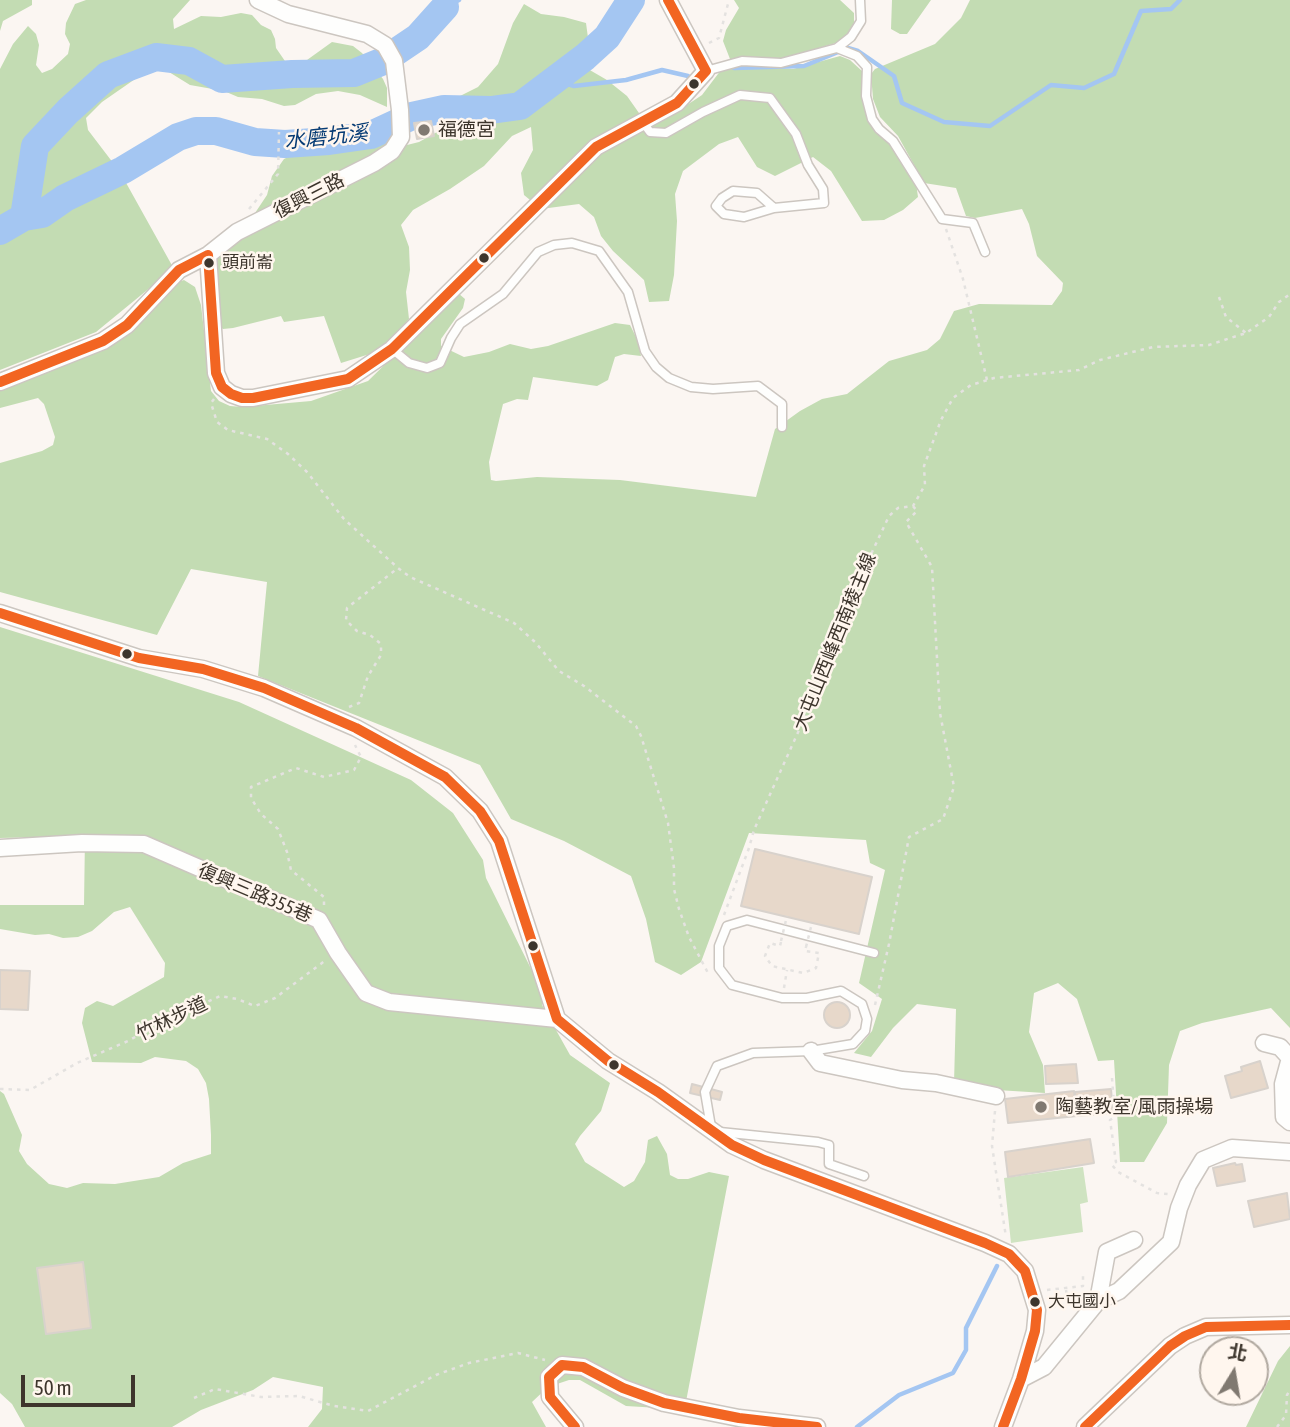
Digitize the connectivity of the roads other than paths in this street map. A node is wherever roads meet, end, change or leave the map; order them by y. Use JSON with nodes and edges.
{"nodes":[{"id":1,"x":258,"y":0,"type":"edge"},
{"id":2,"x":668,"y":0,"type":"edge"},
{"id":3,"x":860,"y":0,"type":"edge"},
{"id":4,"x":838,"y":48,"type":"junction"},
{"id":5,"x":706,"y":71,"type":"junction"},
{"id":6,"x":642,"y":121,"type":"junction"},
{"id":7,"x":775,"y":208,"type":"junction"},
{"id":8,"x":985,"y":252,"type":"dead end"},
{"id":9,"x":208,"y":255,"type":"junction"},
{"id":10,"x":392,"y":349,"type":"junction"},
{"id":11,"x":0,"y":382,"type":"edge"},
{"id":12,"x":782,"y":427,"type":"dead end"},
{"id":13,"x":0,"y":613,"type":"edge"},
{"id":14,"x":0,"y":848,"type":"edge"},
{"id":15,"x":874,"y":953,"type":"dead end"},
{"id":16,"x":557,"y":1019,"type":"junction"},
{"id":17,"x":1264,"y":1043,"type":"dead end"},
{"id":18,"x":811,"y":1051,"type":"junction"},
{"id":19,"x":996,"y":1096,"type":"road end"},
{"id":20,"x":1290,"y":1122,"type":"edge"},
{"id":21,"x":711,"y":1132,"type":"junction"},
{"id":22,"x":1290,"y":1152,"type":"edge"},
{"id":23,"x":864,"y":1176,"type":"dead end"},
{"id":24,"x":1134,"y":1240,"type":"dead end"},
{"id":25,"x":1098,"y":1301,"type":"junction"},
{"id":26,"x":1290,"y":1325,"type":"edge"},
{"id":27,"x":1021,"y":1379,"type":"junction"},
{"id":28,"x":575,"y":1427,"type":"edge"},
{"id":29,"x":817,"y":1427,"type":"edge"},
{"id":30,"x":1003,"y":1427,"type":"edge"},
{"id":31,"x":1085,"y":1427,"type":"edge"}],
"edges":[{"from":1,"to":9,"type":"street","name":"復興三路"},
{"from":2,"to":5,"type":"street"},
{"from":3,"to":4,"type":"lane"},
{"from":4,"to":5,"type":"lane"},
{"from":4,"to":8,"type":"lane"},
{"from":5,"to":6,"type":"street"},
{"from":6,"to":7,"type":"lane"},
{"from":6,"to":10,"type":"street"},
{"from":7,"to":7,"type":"lane"},
{"from":9,"to":10,"type":"street"},
{"from":9,"to":11,"type":"street","name":"復興三路"},
{"from":10,"to":12,"type":"lane"},
{"from":13,"to":16,"type":"street"},
{"from":14,"to":16,"type":"street","name":"復興三路355巷"},
{"from":15,"to":18,"type":"lane"},
{"from":16,"to":21,"type":"street"},
{"from":17,"to":20,"type":"street"},
{"from":18,"to":19,"type":"street"},
{"from":18,"to":21,"type":"lane"},
{"from":21,"to":23,"type":"lane"},
{"from":21,"to":27,"type":"street"},
{"from":22,"to":25,"type":"street"},
{"from":24,"to":25,"type":"street"},
{"from":25,"to":27,"type":"street"},
{"from":26,"to":31,"type":"street"},
{"from":27,"to":30,"type":"street"},
{"from":28,"to":29,"type":"street"}]}
